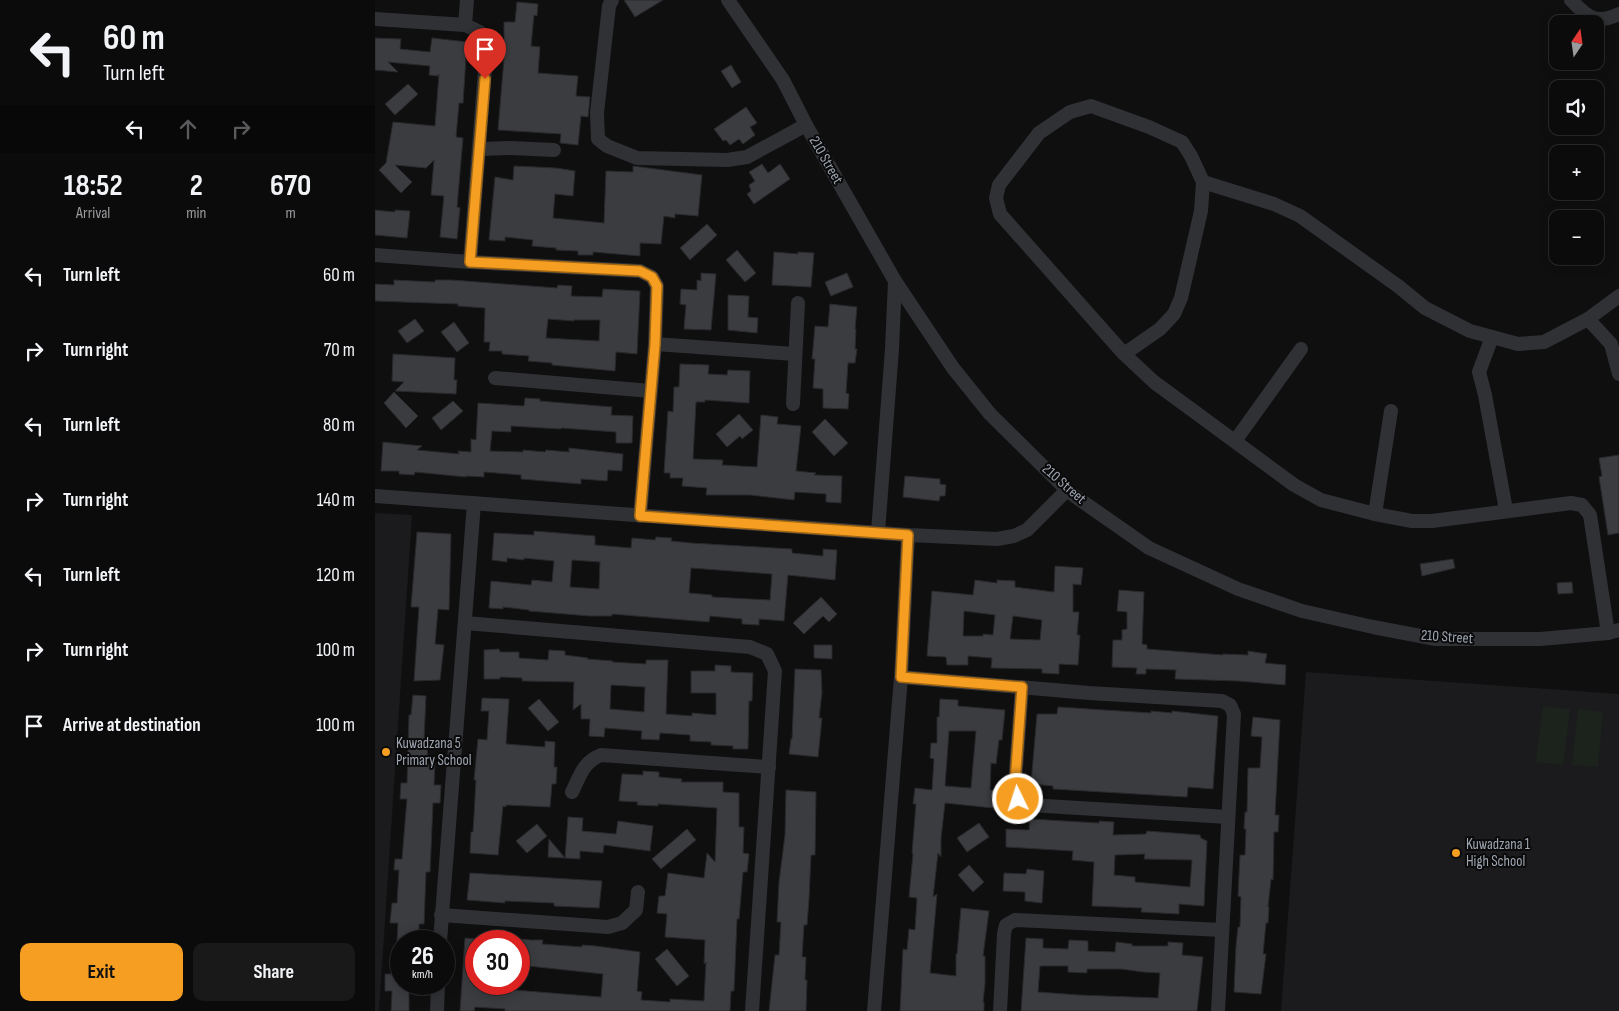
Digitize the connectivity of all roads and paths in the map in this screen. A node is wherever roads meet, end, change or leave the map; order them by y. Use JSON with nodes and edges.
{"nodes":[{"id":1,"x":467,"y":0,"type":"edge"},
{"id":2,"x":612,"y":0,"type":"edge"},
{"id":3,"x":728,"y":0,"type":"edge"},
{"id":4,"x":1571,"y":0,"type":"edge"},
{"id":5,"x":1619,"y":14,"type":"edge"},
{"id":6,"x":375,"y":19,"type":"edge"},
{"id":7,"x":465,"y":25,"type":"junction"},
{"id":8,"x":806,"y":125,"type":"junction"},
{"id":9,"x":480,"y":150,"type":"junction"},
{"id":10,"x":554,"y":150,"type":"dead end"},
{"id":11,"x":1203,"y":182,"type":"junction"},
{"id":12,"x":375,"y":255,"type":"edge"},
{"id":13,"x":470,"y":262,"type":"junction"},
{"id":14,"x":895,"y":281,"type":"junction"},
{"id":15,"x":1619,"y":296,"type":"edge"},
{"id":16,"x":797,"y":303,"type":"dead end"},
{"id":17,"x":1588,"y":320,"type":"junction"},
{"id":18,"x":1492,"y":337,"type":"junction"},
{"id":19,"x":655,"y":344,"type":"junction"},
{"id":20,"x":1301,"y":349,"type":"dead end"},
{"id":21,"x":795,"y":354,"type":"junction"},
{"id":22,"x":1124,"y":354,"type":"junction"},
{"id":23,"x":1619,"y":374,"type":"edge"},
{"id":24,"x":495,"y":378,"type":"dead end"},
{"id":25,"x":651,"y":391,"type":"junction"},
{"id":26,"x":793,"y":404,"type":"dead end"},
{"id":27,"x":1391,"y":410,"type":"dead end"},
{"id":28,"x":1235,"y":441,"type":"junction"},
{"id":29,"x":1067,"y":490,"type":"junction"},
{"id":30,"x":375,"y":496,"type":"edge"},
{"id":31,"x":474,"y":503,"type":"junction"},
{"id":32,"x":1506,"y":510,"type":"junction"},
{"id":33,"x":1375,"y":514,"type":"junction"},
{"id":34,"x":640,"y":516,"type":"junction"},
{"id":35,"x":878,"y":532,"type":"junction"},
{"id":36,"x":908,"y":535,"type":"junction"},
{"id":37,"x":465,"y":623,"type":"junction"},
{"id":38,"x":1614,"y":632,"type":"edge"},
{"id":39,"x":901,"y":677,"type":"junction"},
{"id":40,"x":1022,"y":687,"type":"junction"},
{"id":41,"x":769,"y":767,"type":"junction"},
{"id":42,"x":572,"y":792,"type":"dead end"},
{"id":43,"x":1228,"y":817,"type":"junction"},
{"id":44,"x":638,"y":892,"type":"dead end"},
{"id":45,"x":441,"y":915,"type":"junction"},
{"id":46,"x":440,"y":930,"type":"edge"},
{"id":47,"x":1222,"y":930,"type":"junction"},
{"id":48,"x":438,"y":995,"type":"edge"},
{"id":49,"x":437,"y":1011,"type":"edge"},
{"id":50,"x":752,"y":1011,"type":"edge"},
{"id":51,"x":874,"y":1011,"type":"edge"},
{"id":52,"x":1000,"y":1011,"type":"edge"},
{"id":53,"x":1218,"y":1011,"type":"edge"}],
"edges":[{"from":1,"to":7,"type":"street"},
{"from":2,"to":8,"type":"street"},
{"from":3,"to":8,"type":"street","name":"210 Street"},
{"from":4,"to":5,"type":"street"},
{"from":6,"to":7,"type":"street"},
{"from":7,"to":9,"type":"street"},
{"from":8,"to":14,"type":"street","name":"210 Street"},
{"from":9,"to":10,"type":"street"},
{"from":9,"to":13,"type":"street"},
{"from":11,"to":18,"type":"street"},
{"from":11,"to":22,"type":"street"},
{"from":11,"to":22,"type":"street"},
{"from":12,"to":13,"type":"street"},
{"from":13,"to":19,"type":"street"},
{"from":14,"to":29,"type":"street","name":"210 Street"},
{"from":14,"to":35,"type":"street"},
{"from":15,"to":17,"type":"street"},
{"from":16,"to":21,"type":"street"},
{"from":17,"to":18,"type":"street"},
{"from":17,"to":23,"type":"street"},
{"from":18,"to":32,"type":"street"},
{"from":19,"to":21,"type":"street"},
{"from":19,"to":25,"type":"street"},
{"from":20,"to":28,"type":"street"},
{"from":21,"to":26,"type":"street"},
{"from":22,"to":28,"type":"street"},
{"from":24,"to":25,"type":"street"},
{"from":25,"to":34,"type":"street"},
{"from":27,"to":33,"type":"street"},
{"from":28,"to":33,"type":"street"},
{"from":29,"to":36,"type":"street"},
{"from":29,"to":38,"type":"street","name":"210 Street"},
{"from":30,"to":31,"type":"street"},
{"from":31,"to":34,"type":"street"},
{"from":31,"to":37,"type":"street"},
{"from":32,"to":33,"type":"street"},
{"from":32,"to":38,"type":"street"},
{"from":34,"to":35,"type":"street"},
{"from":35,"to":36,"type":"street"},
{"from":36,"to":39,"type":"street"},
{"from":37,"to":41,"type":"street"},
{"from":37,"to":45,"type":"street"},
{"from":39,"to":40,"type":"street"},
{"from":39,"to":51,"type":"street"},
{"from":40,"to":43,"type":"street"},
{"from":40,"to":43,"type":"street"},
{"from":41,"to":42,"type":"street"},
{"from":41,"to":50,"type":"street"},
{"from":43,"to":47,"type":"street"},
{"from":44,"to":45,"type":"street"},
{"from":45,"to":46,"type":"street"},
{"from":47,"to":52,"type":"street"},
{"from":47,"to":53,"type":"street"},
{"from":48,"to":49,"type":"street"}]}
